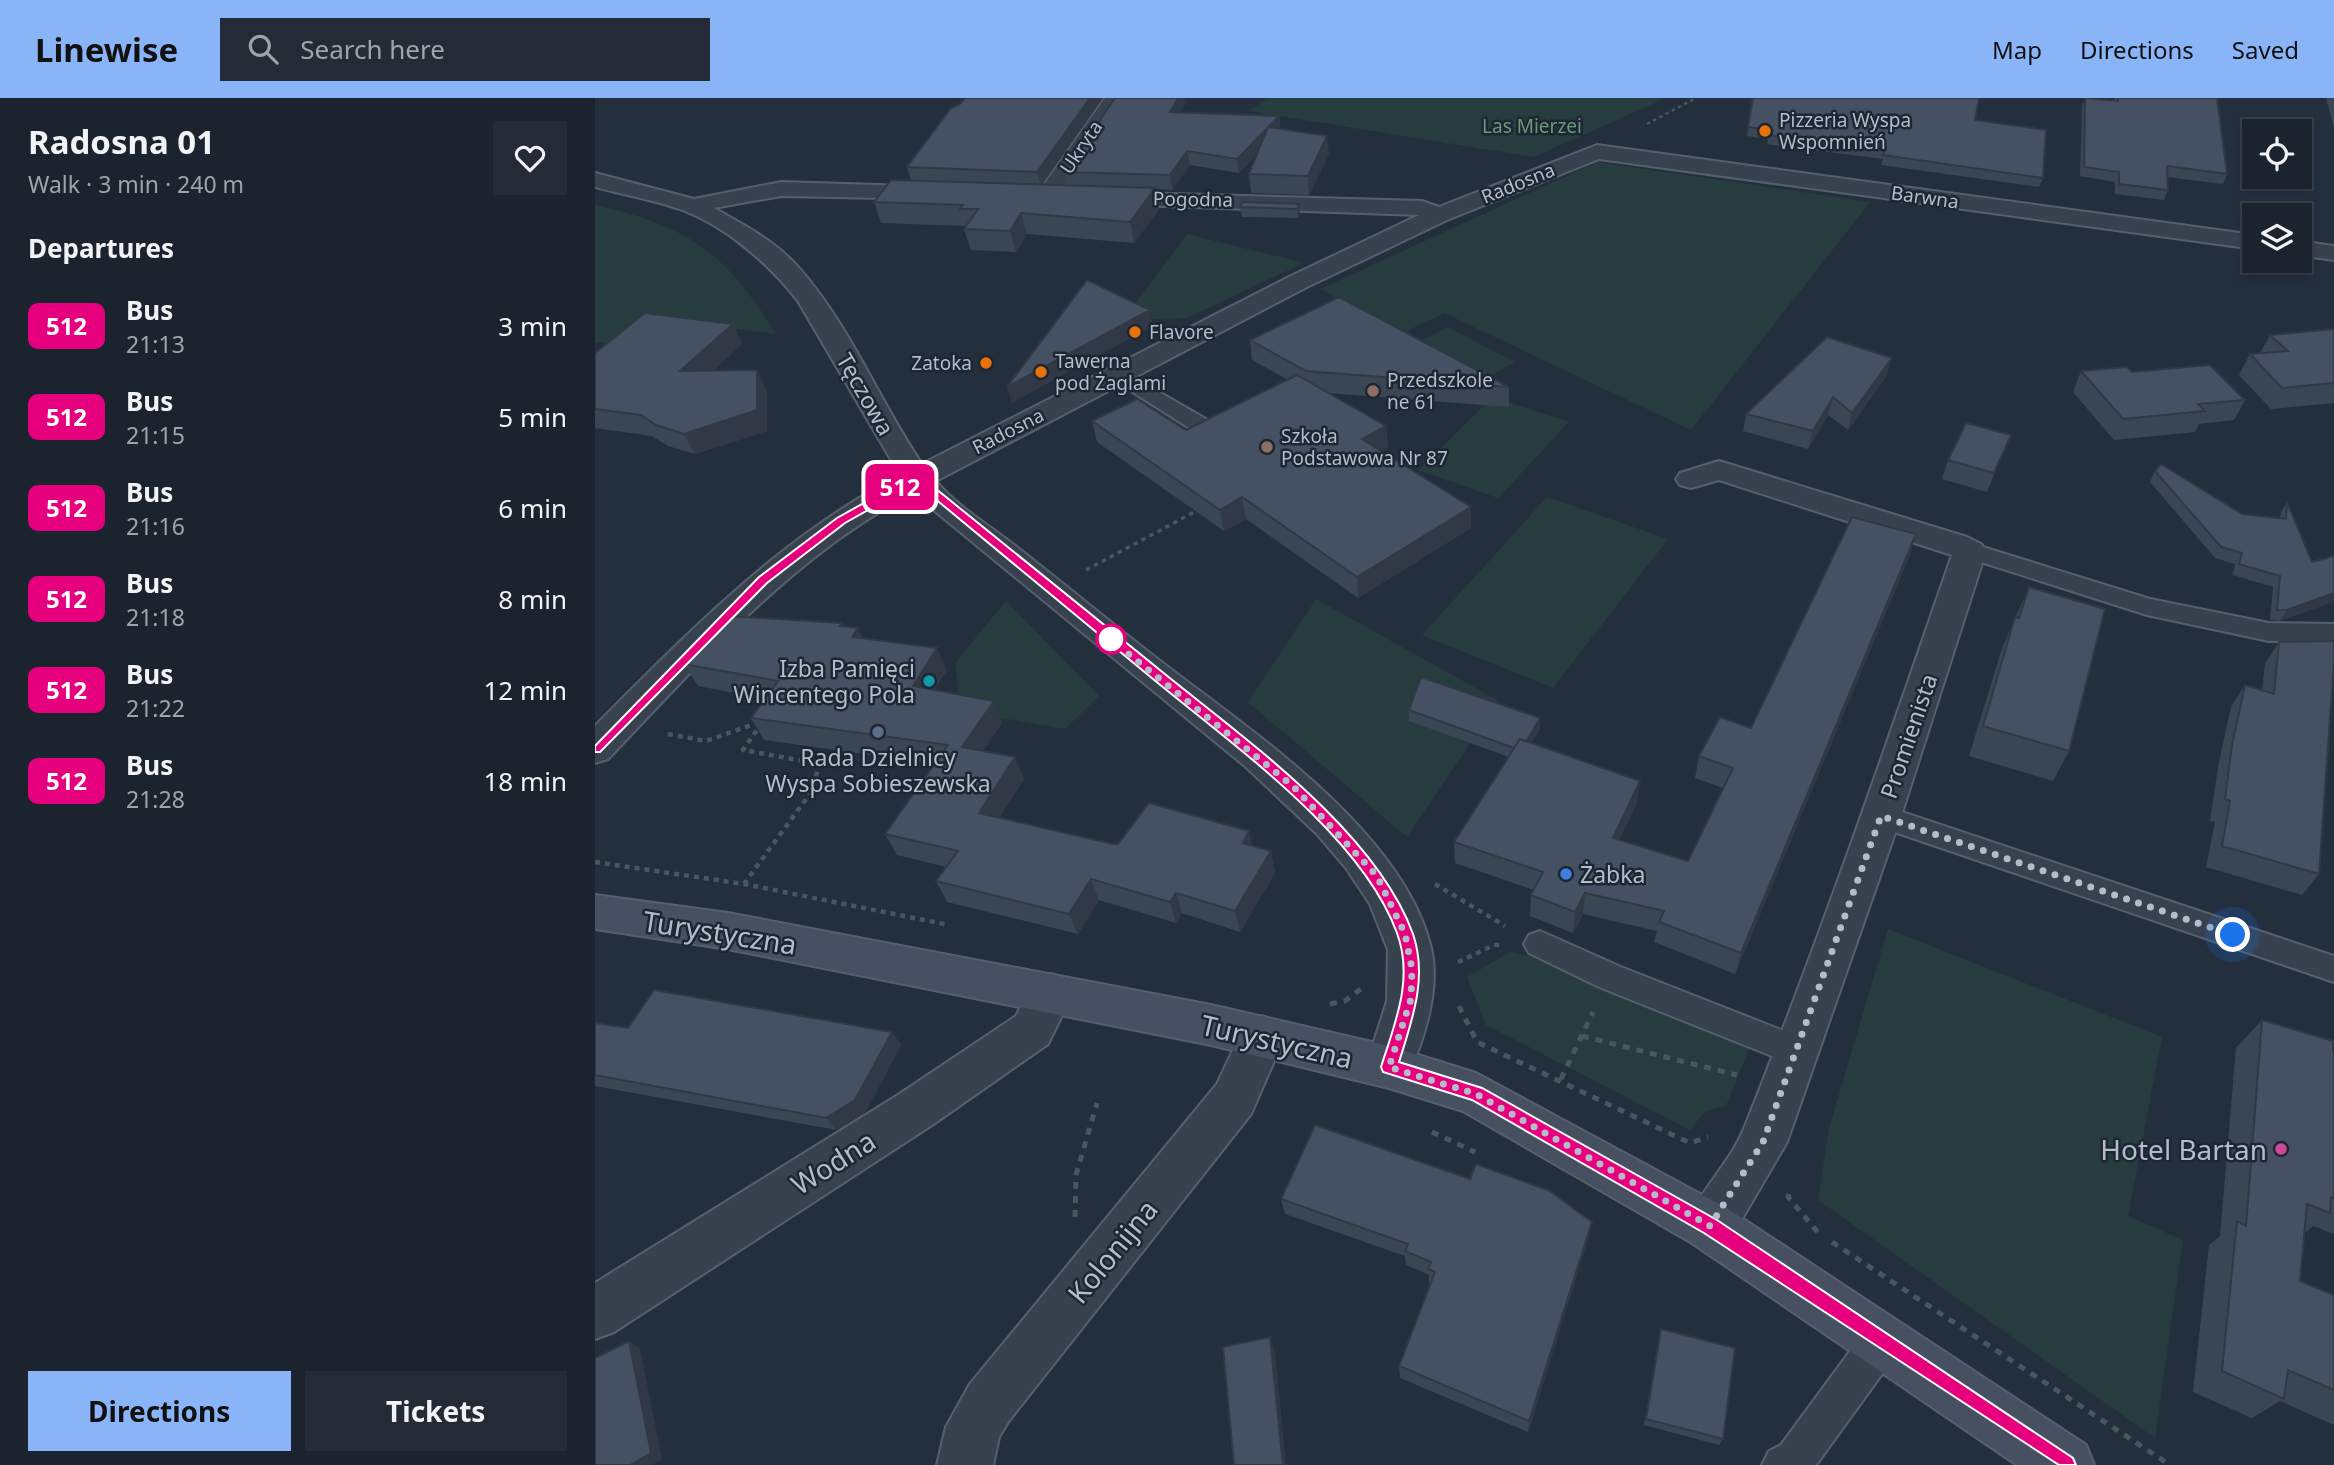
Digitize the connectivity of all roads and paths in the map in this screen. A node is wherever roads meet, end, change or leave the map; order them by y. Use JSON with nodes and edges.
{"nodes":[{"id":1,"x":1115,"y":98,"type":"edge"},
{"id":2,"x":1597,"y":152,"type":"joint"},
{"id":3,"x":595,"y":180,"type":"edge"},
{"id":4,"x":964,"y":193,"type":"edge"},
{"id":5,"x":1020,"y":195,"type":"edge"},
{"id":6,"x":1048,"y":196,"type":"junction"},
{"id":7,"x":694,"y":206,"type":"junction"},
{"id":8,"x":1439,"y":215,"type":"junction"},
{"id":9,"x":2242,"y":240,"type":"edge"},
{"id":10,"x":2312,"y":250,"type":"edge"},
{"id":11,"x":2334,"y":253,"type":"edge"},
{"id":12,"x":1119,"y":374,"type":"junction"},
{"id":13,"x":1210,"y":431,"type":"edge"},
{"id":14,"x":916,"y":478,"type":"junction"},
{"id":15,"x":1691,"y":479,"type":"dead end"},
{"id":16,"x":1196,"y":511,"type":"edge"},
{"id":17,"x":1971,"y":551,"type":"junction"},
{"id":18,"x":1080,"y":573,"type":"dead end"},
{"id":19,"x":2334,"y":633,"type":"edge"},
{"id":20,"x":666,"y":734,"type":"dead end"},
{"id":21,"x":595,"y":749,"type":"edge"},
{"id":22,"x":1881,"y":816,"type":"junction"},
{"id":23,"x":1426,"y":879,"type":"dead end"},
{"id":24,"x":744,"y":884,"type":"dead end"},
{"id":25,"x":595,"y":912,"type":"edge"},
{"id":26,"x":1540,"y":944,"type":"junction"},
{"id":27,"x":1447,"y":967,"type":"dead end"},
{"id":28,"x":2334,"y":969,"type":"edge"},
{"id":29,"x":1610,"y":976,"type":"junction"},
{"id":30,"x":1370,"y":978,"type":"dead end"},
{"id":31,"x":1051,"y":993,"type":"junction"},
{"id":32,"x":1456,"y":998,"type":"dead end"},
{"id":33,"x":1319,"y":1006,"type":"dead end"},
{"id":34,"x":1262,"y":1036,"type":"junction"},
{"id":35,"x":1582,"y":1036,"type":"junction"},
{"id":36,"x":1797,"y":1051,"type":"junction"},
{"id":37,"x":1389,"y":1067,"type":"junction"},
{"id":38,"x":1749,"y":1077,"type":"dead end"},
{"id":39,"x":1561,"y":1079,"type":"junction"},
{"id":40,"x":1097,"y":1103,"type":"dead end"},
{"id":41,"x":1426,"y":1129,"type":"dead end"},
{"id":42,"x":1719,"y":1129,"type":"dead end"},
{"id":43,"x":1483,"y":1155,"type":"dead end"},
{"id":44,"x":1792,"y":1185,"type":"dead end"},
{"id":45,"x":1710,"y":1226,"type":"junction"},
{"id":46,"x":1090,"y":1279,"type":"junction"},
{"id":47,"x":595,"y":1312,"type":"edge"},
{"id":48,"x":1881,"y":1342,"type":"junction"},
{"id":49,"x":965,"y":1465,"type":"edge"},
{"id":50,"x":1783,"y":1465,"type":"edge"},
{"id":51,"x":2066,"y":1465,"type":"edge"},
{"id":52,"x":2170,"y":1465,"type":"edge"}],
"edges":[{"from":1,"to":6,"type":"street","name":"Ukryta"},
{"from":2,"to":8,"type":"street","name":"Radosna"},
{"from":2,"to":9,"type":"street","name":"Barwna"},
{"from":3,"to":7,"type":"street","name":"Tęczowa"},
{"from":4,"to":7,"type":"street"},
{"from":5,"to":6,"type":"street","name":"Pogodna"},
{"from":6,"to":8,"type":"street","name":"Pogodna"},
{"from":7,"to":14,"type":"street","name":"Tęczowa"},
{"from":8,"to":12,"type":"street","name":"Radosna"},
{"from":10,"to":11,"type":"street"},
{"from":12,"to":13,"type":"lane"},
{"from":12,"to":14,"type":"street","name":"Radosna"},
{"from":14,"to":21,"type":"street","name":"Radosna"},
{"from":14,"to":37,"type":"street","name":"Tęczowa"},
{"from":15,"to":17,"type":"street"},
{"from":16,"to":18,"type":"path"},
{"from":17,"to":19,"type":"lane"},
{"from":17,"to":22,"type":"street","name":"Promienista"},
{"from":20,"to":24,"type":"path"},
{"from":22,"to":28,"type":"lane"},
{"from":22,"to":36,"type":"street","name":"Promienista"},
{"from":23,"to":26,"type":"path"},
{"from":25,"to":31,"type":"main road","name":"Turystyczna"},
{"from":26,"to":27,"type":"path"},
{"from":26,"to":29,"type":"lane"},
{"from":29,"to":35,"type":"path"},
{"from":29,"to":36,"type":"lane"},
{"from":30,"to":33,"type":"path"},
{"from":31,"to":34,"type":"main road","name":"Turystyczna"},
{"from":31,"to":47,"type":"street","name":"Wodna"},
{"from":32,"to":39,"type":"path"},
{"from":34,"to":37,"type":"main road","name":"Turystyczna"},
{"from":34,"to":46,"type":"street","name":"Kolonijna"},
{"from":35,"to":38,"type":"path"},
{"from":35,"to":39,"type":"path"},
{"from":36,"to":45,"type":"street","name":"Promienista"},
{"from":37,"to":45,"type":"main road","name":"Turystyczna"},
{"from":39,"to":42,"type":"path"},
{"from":40,"to":46,"type":"path"},
{"from":41,"to":43,"type":"path"},
{"from":44,"to":52,"type":"path"},
{"from":45,"to":48,"type":"main road","name":"Turystyczna"},
{"from":46,"to":49,"type":"street","name":"Kolonijna"},
{"from":48,"to":50,"type":"lane"},
{"from":48,"to":51,"type":"main road","name":"Turystyczna"}]}
